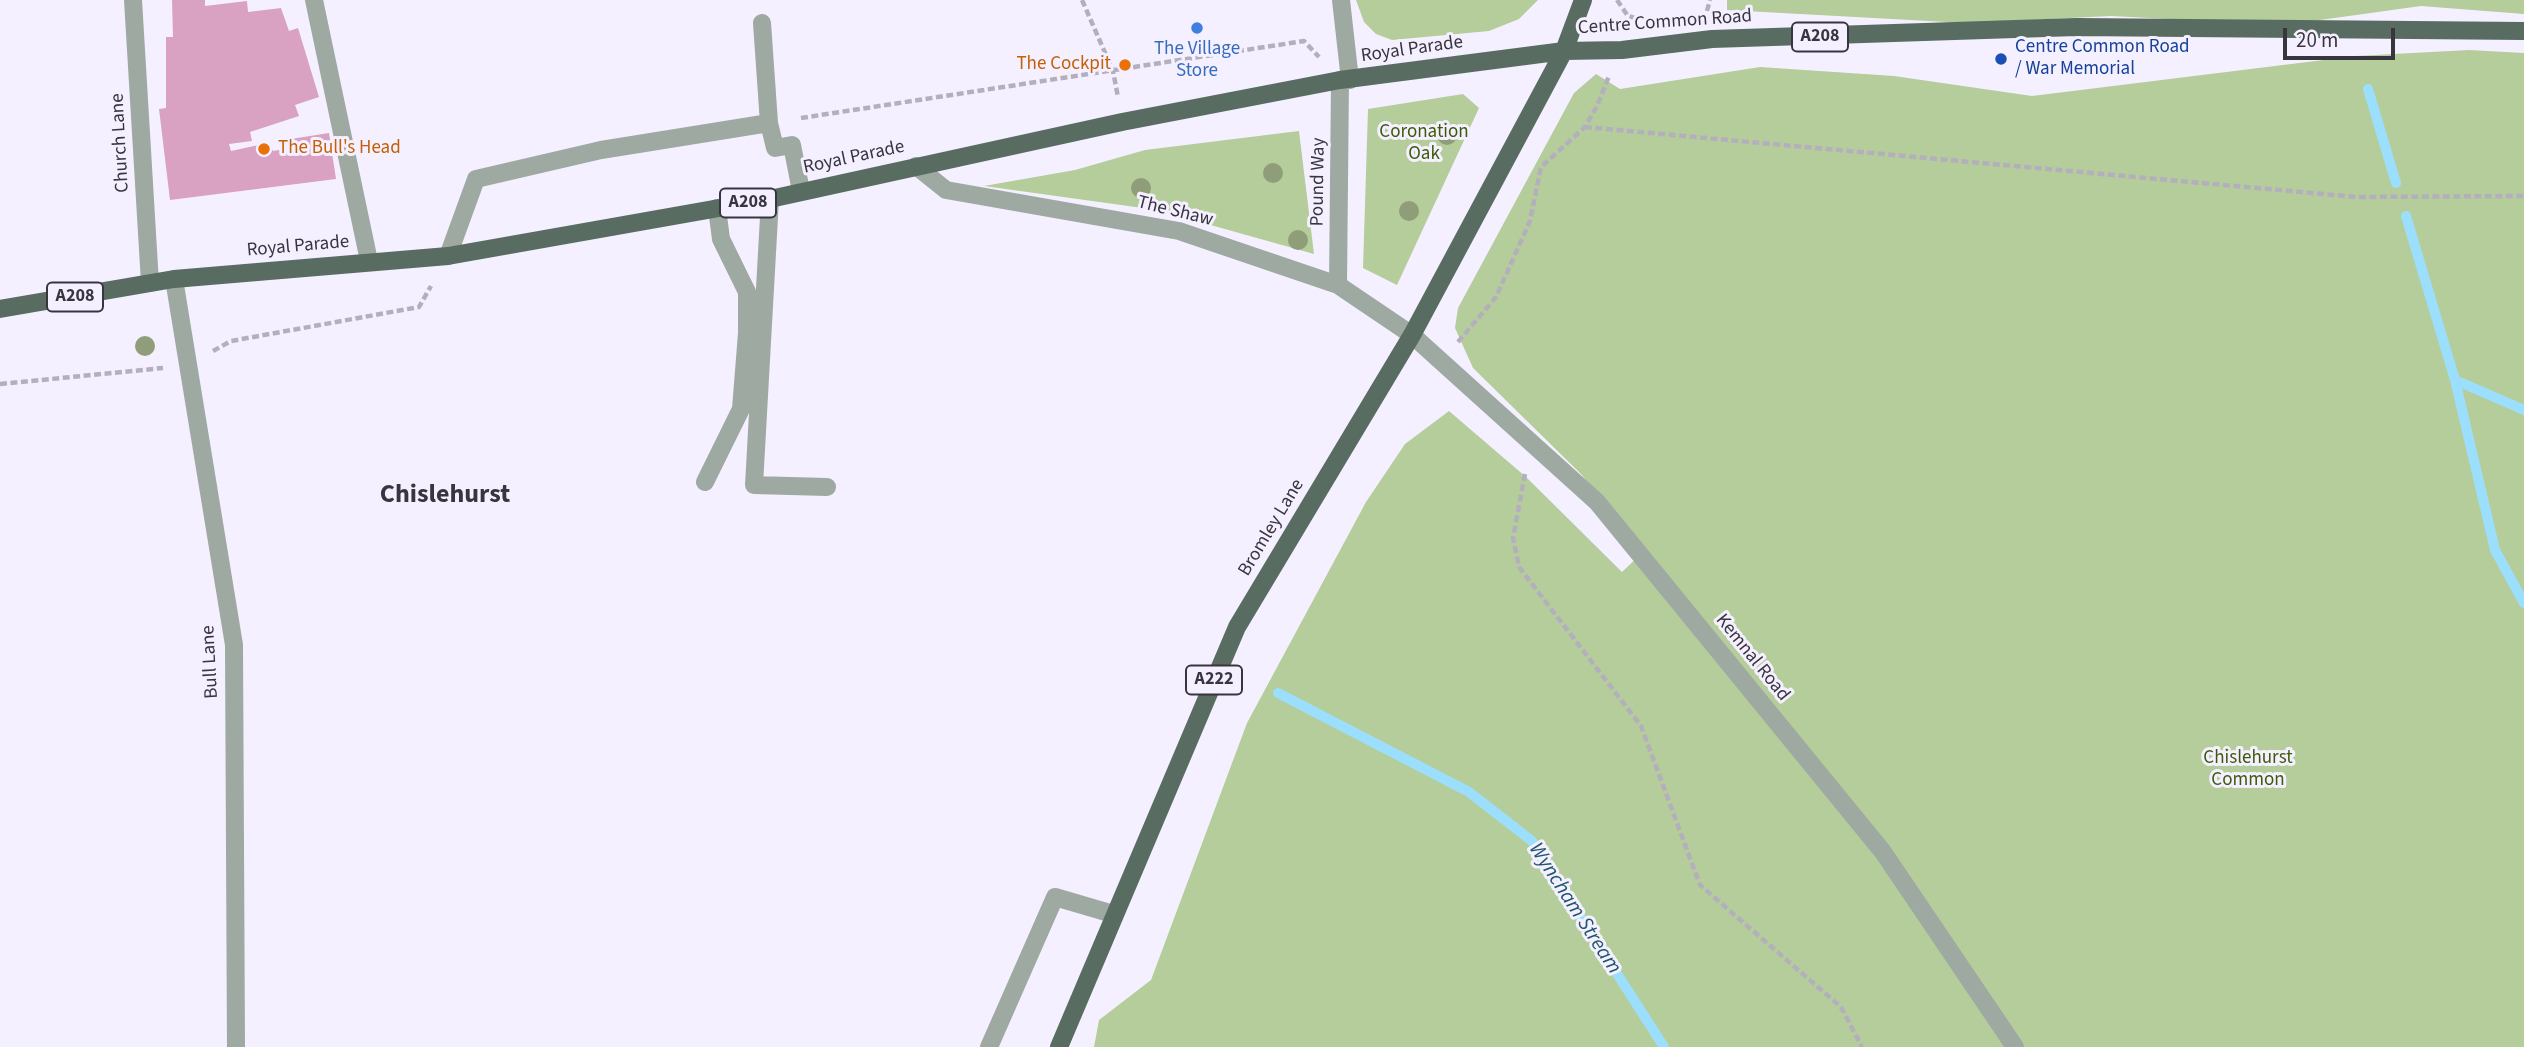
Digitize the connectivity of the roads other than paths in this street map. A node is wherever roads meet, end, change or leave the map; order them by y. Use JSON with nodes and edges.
{"nodes":[{"id":1,"x":133,"y":0,"type":"edge"},
{"id":2,"x":314,"y":0,"type":"edge"},
{"id":3,"x":1341,"y":0,"type":"edge"},
{"id":4,"x":1583,"y":0,"type":"edge"},
{"id":5,"x":762,"y":23,"type":"dead end"},
{"id":6,"x":2524,"y":31,"type":"edge"},
{"id":7,"x":1564,"y":51,"type":"junction"},
{"id":8,"x":1345,"y":80,"type":"junction"},
{"id":9,"x":769,"y":123,"type":"junction"},
{"id":10,"x":916,"y":166,"type":"junction"},
{"id":11,"x":801,"y":191,"type":"junction"},
{"id":12,"x":769,"y":199,"type":"junction"},
{"id":13,"x":717,"y":208,"type":"junction"},
{"id":14,"x":448,"y":256,"type":"junction"},
{"id":15,"x":369,"y":261,"type":"junction"},
{"id":16,"x":174,"y":279,"type":"junction"},
{"id":17,"x":150,"y":283,"type":"junction"},
{"id":18,"x":1339,"y":285,"type":"junction"},
{"id":19,"x":0,"y":309,"type":"edge"},
{"id":20,"x":1412,"y":335,"type":"junction"},
{"id":21,"x":705,"y":482,"type":"dead end"},
{"id":22,"x":827,"y":487,"type":"dead end"},
{"id":23,"x":1113,"y":914,"type":"junction"},
{"id":24,"x":236,"y":1047,"type":"edge"},
{"id":25,"x":989,"y":1047,"type":"edge"},
{"id":26,"x":1059,"y":1047,"type":"edge"},
{"id":27,"x":2015,"y":1047,"type":"edge"}],
"edges":[{"from":1,"to":17,"type":"street","name":"Church Lane"},
{"from":2,"to":15,"type":"street"},
{"from":3,"to":8,"type":"street","name":"Pound Way"},
{"from":4,"to":7,"type":"main road","number":"A222"},
{"from":5,"to":9,"type":"street"},
{"from":6,"to":7,"type":"main road","name":"Centre Common Road","number":"A208"},
{"from":7,"to":8,"type":"main road","name":"Royal Parade","number":"A208"},
{"from":7,"to":20,"type":"main road","name":"Bromley Lane","number":"A222"},
{"from":8,"to":10,"type":"main road","name":"Royal Parade","number":"A208"},
{"from":8,"to":18,"type":"street","name":"Pound Way"},
{"from":9,"to":11,"type":"street"},
{"from":9,"to":14,"type":"street"},
{"from":10,"to":11,"type":"main road","name":"Royal Parade","number":"A208"},
{"from":10,"to":18,"type":"street","name":"The Shaw"},
{"from":11,"to":12,"type":"main road","name":"Royal Parade","number":"A208"},
{"from":12,"to":13,"type":"main road","name":"Royal Parade","number":"A208"},
{"from":12,"to":22,"type":"street"},
{"from":13,"to":14,"type":"main road","name":"Royal Parade","number":"A208"},
{"from":13,"to":21,"type":"street"},
{"from":14,"to":15,"type":"main road","name":"Royal Parade","number":"A208"},
{"from":15,"to":16,"type":"main road","name":"Royal Parade","number":"A208"},
{"from":16,"to":17,"type":"main road","name":"Royal Parade","number":"A208"},
{"from":16,"to":24,"type":"street","name":"Bull Lane"},
{"from":17,"to":19,"type":"main road","number":"A208"},
{"from":18,"to":20,"type":"street","name":"The Shaw"},
{"from":20,"to":23,"type":"main road","name":"Bromley Lane","number":"A222"},
{"from":20,"to":27,"type":"street","name":"Kemnal Road"},
{"from":23,"to":25,"type":"street"},
{"from":23,"to":26,"type":"main road","name":"Bromley Lane","number":"A222"}]}
